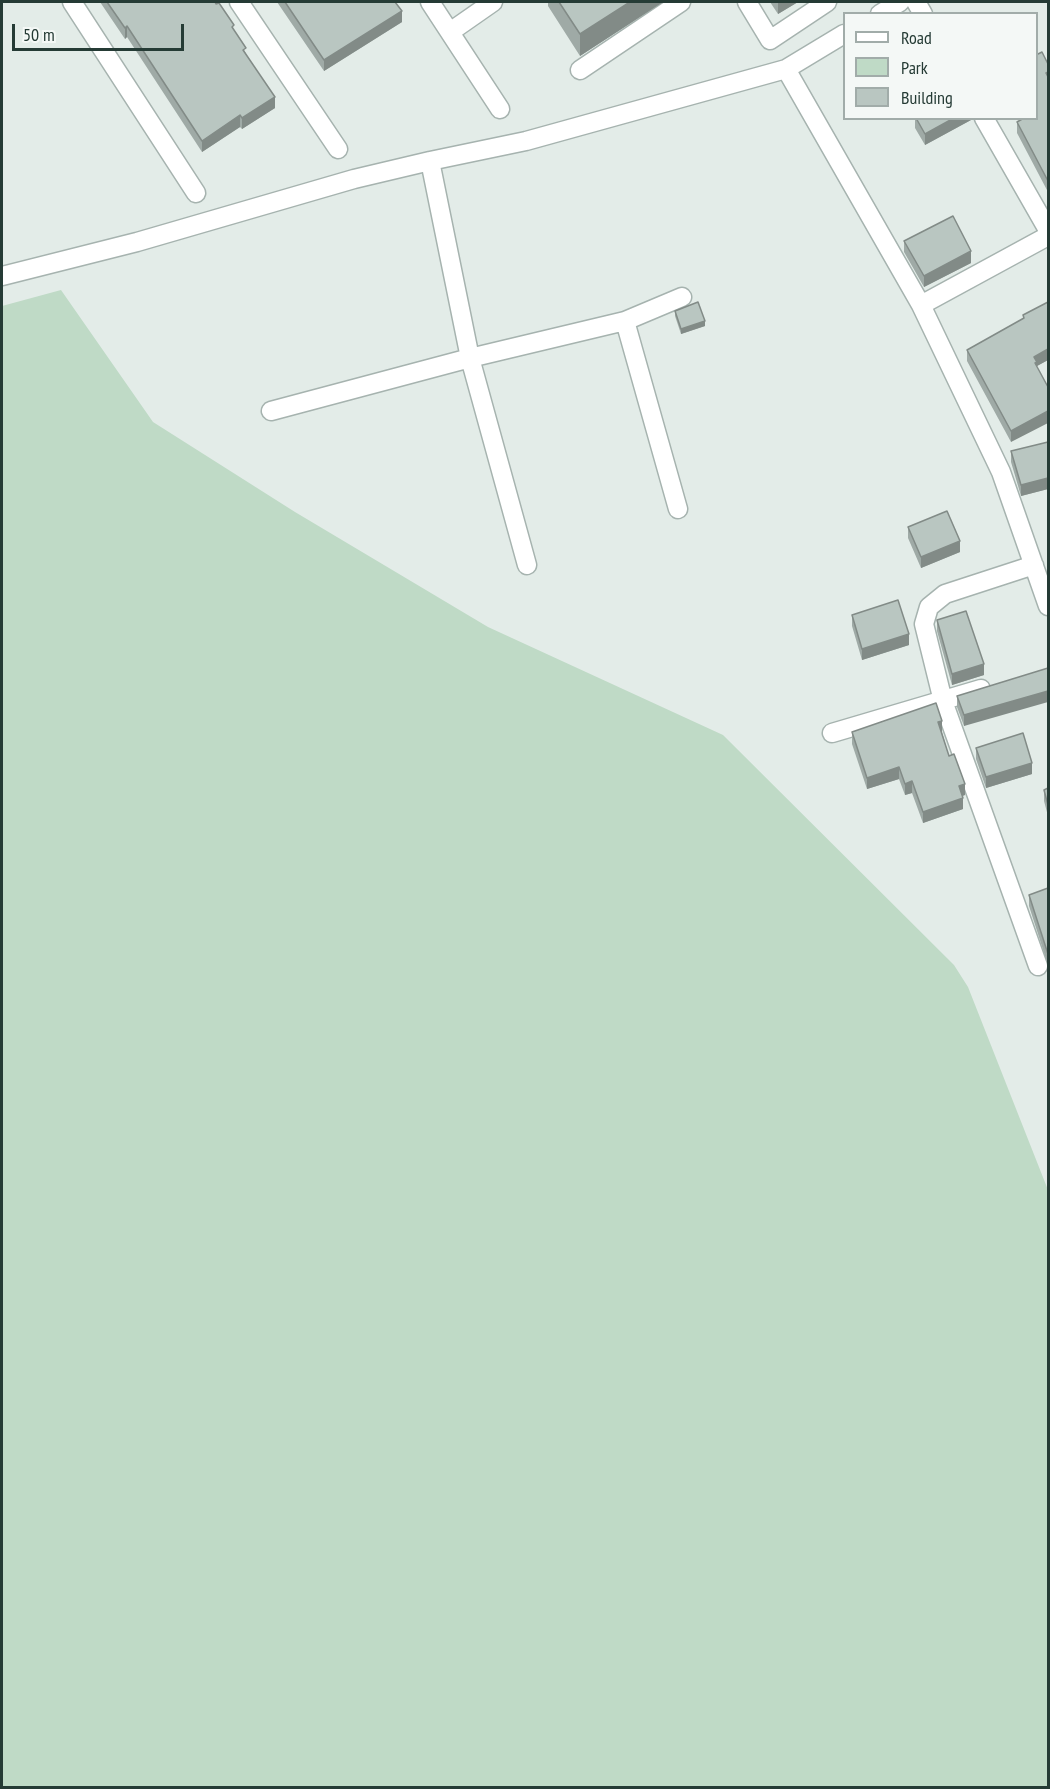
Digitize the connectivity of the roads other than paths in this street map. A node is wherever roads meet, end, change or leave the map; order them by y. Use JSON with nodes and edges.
{"nodes":[{"id":1,"x":72,"y":2,"type":"edge"},
{"id":2,"x":239,"y":2,"type":"edge"},
{"id":3,"x":430,"y":2,"type":"edge"},
{"id":4,"x":493,"y":2,"type":"edge"},
{"id":5,"x":681,"y":2,"type":"edge"},
{"id":6,"x":747,"y":2,"type":"edge"},
{"id":7,"x":827,"y":2,"type":"edge"},
{"id":8,"x":900,"y":2,"type":"edge"},
{"id":9,"x":883,"y":12,"type":"edge"},
{"id":10,"x":450,"y":32,"type":"junction"},
{"id":11,"x":843,"y":35,"type":"edge"},
{"id":12,"x":786,"y":69,"type":"junction"},
{"id":13,"x":580,"y":70,"type":"dead end"},
{"id":14,"x":500,"y":109,"type":"dead end"},
{"id":15,"x":985,"y":120,"type":"edge"},
{"id":16,"x":338,"y":149,"type":"dead end"},
{"id":17,"x":430,"y":161,"type":"junction"},
{"id":18,"x":196,"y":194,"type":"dead end"},
{"id":19,"x":1048,"y":231,"type":"edge"},
{"id":20,"x":1048,"y":236,"type":"edge"},
{"id":21,"x":2,"y":276,"type":"edge"},
{"id":22,"x":682,"y":297,"type":"dead end"},
{"id":23,"x":921,"y":305,"type":"junction"},
{"id":24,"x":625,"y":321,"type":"junction"},
{"id":25,"x":470,"y":358,"type":"junction"},
{"id":26,"x":271,"y":411,"type":"dead end"},
{"id":27,"x":678,"y":509,"type":"dead end"},
{"id":28,"x":527,"y":565,"type":"dead end"},
{"id":29,"x":1034,"y":565,"type":"junction"},
{"id":30,"x":1048,"y":606,"type":"edge"},
{"id":31,"x":996,"y":685,"type":"edge"},
{"id":32,"x":943,"y":701,"type":"junction"},
{"id":33,"x":832,"y":733,"type":"dead end"},
{"id":34,"x":1038,"y":966,"type":"dead end"}],
"edges":[{"from":1,"to":18,"type":"street"},
{"from":2,"to":16,"type":"street"},
{"from":3,"to":10,"type":"street"},
{"from":4,"to":10,"type":"street"},
{"from":5,"to":13,"type":"street"},
{"from":6,"to":7,"type":"street"},
{"from":8,"to":9,"type":"street"},
{"from":10,"to":14,"type":"street"},
{"from":11,"to":12,"type":"street"},
{"from":12,"to":17,"type":"street"},
{"from":12,"to":23,"type":"street"},
{"from":15,"to":19,"type":"street"},
{"from":17,"to":21,"type":"street"},
{"from":17,"to":25,"type":"street"},
{"from":20,"to":23,"type":"street"},
{"from":22,"to":24,"type":"street"},
{"from":23,"to":29,"type":"street"},
{"from":24,"to":25,"type":"street"},
{"from":24,"to":27,"type":"street"},
{"from":25,"to":26,"type":"street"},
{"from":25,"to":28,"type":"street"},
{"from":29,"to":30,"type":"street"},
{"from":29,"to":32,"type":"street"},
{"from":31,"to":32,"type":"street"},
{"from":32,"to":33,"type":"street"},
{"from":32,"to":34,"type":"street"}]}
